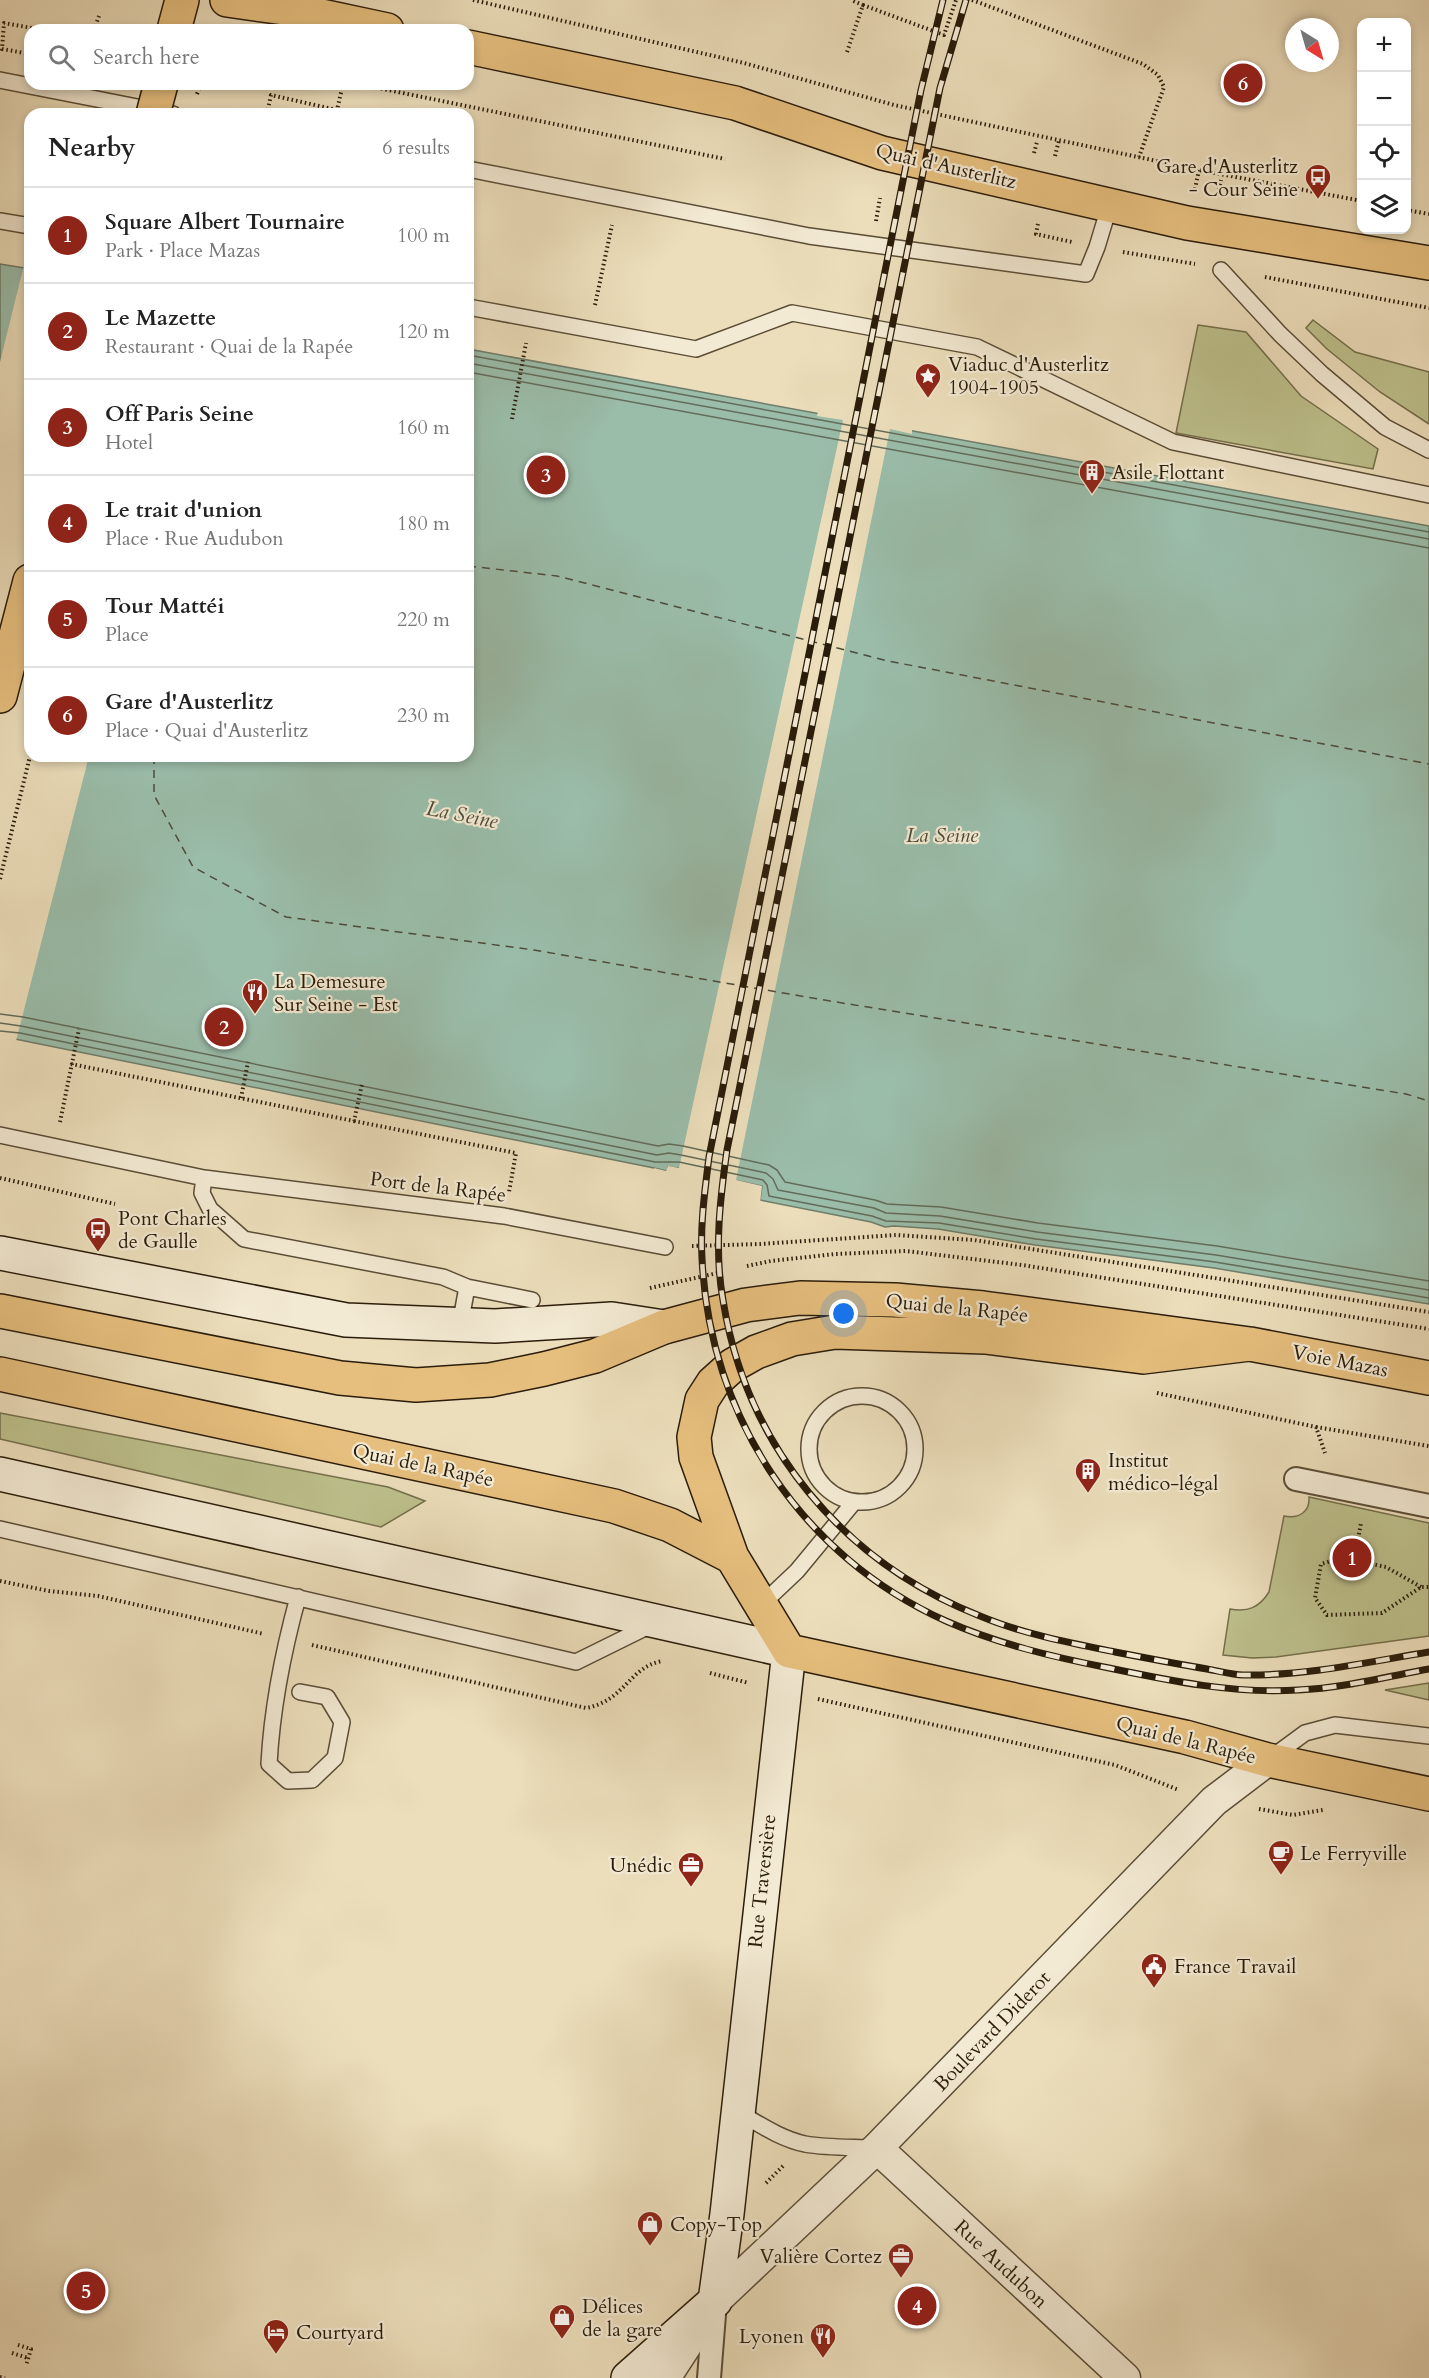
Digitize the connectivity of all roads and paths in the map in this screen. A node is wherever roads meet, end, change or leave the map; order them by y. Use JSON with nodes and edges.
{"nodes":[{"id":1,"x":182,"y":0,"type":"edge"},
{"id":2,"x":227,"y":0,"type":"edge"},
{"id":3,"x":473,"y":0,"type":"edge"},
{"id":4,"x":851,"y":0,"type":"edge"},
{"id":5,"x":956,"y":0,"type":"edge"},
{"id":6,"x":972,"y":0,"type":"edge"},
{"id":7,"x":863,"y":5,"type":"junction"},
{"id":8,"x":99,"y":16,"type":"dead end"},
{"id":9,"x":2,"y":22,"type":"edge"},
{"id":10,"x":96,"y":24,"type":"edge"},
{"id":11,"x":176,"y":24,"type":"edge"},
{"id":12,"x":359,"y":24,"type":"edge"},
{"id":13,"x":24,"y":26,"type":"edge"},
{"id":14,"x":474,"y":48,"type":"edge"},
{"id":15,"x":847,"y":52,"type":"dead end"},
{"id":16,"x":24,"y":53,"type":"edge"},
{"id":17,"x":0,"y":80,"type":"edge"},
{"id":18,"x":24,"y":85,"type":"edge"},
{"id":19,"x":51,"y":90,"type":"edge"},
{"id":20,"x":159,"y":90,"type":"edge"},
{"id":21,"x":342,"y":90,"type":"edge"},
{"id":22,"x":388,"y":90,"type":"edge"},
{"id":23,"x":142,"y":108,"type":"edge"},
{"id":24,"x":155,"y":108,"type":"edge"},
{"id":25,"x":268,"y":108,"type":"edge"},
{"id":26,"x":328,"y":108,"type":"edge"},
{"id":27,"x":337,"y":108,"type":"edge"},
{"id":28,"x":1037,"y":142,"type":"dead end"},
{"id":29,"x":1034,"y":154,"type":"dead end"},
{"id":30,"x":1139,"y":157,"type":"junction"},
{"id":31,"x":724,"y":159,"type":"dead end"},
{"id":32,"x":474,"y":171,"type":"edge"},
{"id":33,"x":1221,"y":180,"type":"dead end"},
{"id":34,"x":1218,"y":195,"type":"dead end"},
{"id":35,"x":880,"y":198,"type":"dead end"},
{"id":36,"x":1357,"y":200,"type":"edge"},
{"id":37,"x":1110,"y":204,"type":"junction"},
{"id":38,"x":1411,"y":211,"type":"edge"},
{"id":39,"x":1429,"y":214,"type":"edge"},
{"id":40,"x":876,"y":220,"type":"dead end"},
{"id":41,"x":0,"y":221,"type":"edge"},
{"id":42,"x":24,"y":225,"type":"edge"},
{"id":43,"x":606,"y":252,"type":"dead end"},
{"id":44,"x":1429,"y":263,"type":"edge"},
{"id":45,"x":1221,"y":270,"type":"joint"},
{"id":46,"x":474,"y":308,"type":"edge"},
{"id":47,"x":1429,"y":308,"type":"edge"},
{"id":48,"x":590,"y":329,"type":"junction"},
{"id":49,"x":523,"y":359,"type":"dead end"},
{"id":50,"x":512,"y":419,"type":"dead end"},
{"id":51,"x":1429,"y":450,"type":"edge"},
{"id":52,"x":1429,"y":495,"type":"edge"},
{"id":53,"x":24,"y":604,"type":"edge"},
{"id":54,"x":0,"y":696,"type":"edge"},
{"id":55,"x":29,"y":762,"type":"edge"},
{"id":56,"x":0,"y":879,"type":"edge"},
{"id":57,"x":79,"y":1029,"type":"dead end"},
{"id":58,"x":248,"y":1062,"type":"dead end"},
{"id":59,"x":71,"y":1064,"type":"junction"},
{"id":60,"x":362,"y":1084,"type":"dead end"},
{"id":61,"x":241,"y":1098,"type":"junction"},
{"id":62,"x":354,"y":1121,"type":"junction"},
{"id":63,"x":0,"y":1135,"type":"edge"},
{"id":64,"x":55,"y":1147,"type":"junction"},
{"id":65,"x":0,"y":1178,"type":"edge"},
{"id":66,"x":204,"y":1178,"type":"junction"},
{"id":67,"x":115,"y":1204,"type":"dead end"},
{"id":68,"x":504,"y":1216,"type":"junction"},
{"id":69,"x":665,"y":1247,"type":"joint"},
{"id":70,"x":0,"y":1253,"type":"edge"},
{"id":71,"x":467,"y":1287,"type":"junction"},
{"id":72,"x":532,"y":1300,"type":"dead end"},
{"id":73,"x":0,"y":1311,"type":"edge"},
{"id":74,"x":1429,"y":1312,"type":"edge"},
{"id":75,"x":460,"y":1325,"type":"junction"},
{"id":76,"x":664,"y":1327,"type":"junction"},
{"id":77,"x":1250,"y":1344,"type":"junction"},
{"id":78,"x":0,"y":1374,"type":"edge"},
{"id":79,"x":1429,"y":1378,"type":"edge"},
{"id":80,"x":1316,"y":1427,"type":"dead end"},
{"id":81,"x":1429,"y":1446,"type":"edge"},
{"id":82,"x":0,"y":1474,"type":"edge"},
{"id":83,"x":1296,"y":1479,"type":"dead end"},
{"id":84,"x":1366,"y":1492,"type":"junction"},
{"id":85,"x":854,"y":1502,"type":"junction"},
{"id":86,"x":1429,"y":1506,"type":"edge"},
{"id":87,"x":0,"y":1529,"type":"edge"},
{"id":88,"x":732,"y":1557,"type":"junction"},
{"id":89,"x":1354,"y":1561,"type":"junction"},
{"id":90,"x":1421,"y":1587,"type":"junction"},
{"id":91,"x":1429,"y":1587,"type":"edge"},
{"id":92,"x":298,"y":1597,"type":"junction"},
{"id":93,"x":761,"y":1605,"type":"junction"},
{"id":94,"x":659,"y":1622,"type":"junction"},
{"id":95,"x":789,"y":1651,"type":"junction"},
{"id":96,"x":300,"y":1692,"type":"dead end"},
{"id":97,"x":1429,"y":1736,"type":"edge"},
{"id":98,"x":1268,"y":1760,"type":"junction"},
{"id":99,"x":1429,"y":1773,"type":"edge"},
{"id":100,"x":1429,"y":1794,"type":"edge"},
{"id":101,"x":737,"y":2112,"type":"junction"},
{"id":102,"x":877,"y":2148,"type":"junction"},
{"id":103,"x":790,"y":2159,"type":"dead end"},
{"id":104,"x":762,"y":2187,"type":"dead end"},
{"id":105,"x":715,"y":2301,"type":"junction"},
{"id":106,"x":18,"y":2345,"type":"dead end"},
{"id":107,"x":12,"y":2353,"type":"dead end"},
{"id":108,"x":28,"y":2358,"type":"junction"},
{"id":109,"x":26,"y":2366,"type":"dead end"},
{"id":110,"x":0,"y":2376,"type":"edge"},
{"id":111,"x":5,"y":2378,"type":"edge"},
{"id":112,"x":628,"y":2378,"type":"edge"},
{"id":113,"x":665,"y":2378,"type":"edge"},
{"id":114,"x":709,"y":2378,"type":"edge"},
{"id":115,"x":1125,"y":2378,"type":"edge"}],
"edges":[{"from":1,"to":11,"type":"main road"},
{"from":2,"to":12,"type":"main road"},
{"from":3,"to":30,"type":"path"},
{"from":4,"to":7,"type":"path"},
{"from":5,"to":7,"type":"path"},
{"from":6,"to":30,"type":"path"},
{"from":7,"to":15,"type":"path"},
{"from":8,"to":10,"type":"path"},
{"from":9,"to":13,"type":"path"},
{"from":9,"to":16,"type":"path"},
{"from":14,"to":37,"type":"main road","name":"Quai d'Austerlitz"},
{"from":17,"to":18,"type":"lane"},
{"from":19,"to":23,"type":"lane"},
{"from":20,"to":24,"type":"main road","bridge":true},
{"from":21,"to":27,"type":"path"},
{"from":22,"to":31,"type":"path"},
{"from":25,"to":26,"type":"path"},
{"from":28,"to":29,"type":"path"},
{"from":30,"to":36,"type":"path"},
{"from":32,"to":37,"type":"lane"},
{"from":33,"to":34,"type":"path"},
{"from":35,"to":40,"type":"path"},
{"from":37,"to":44,"type":"main road","name":"Quai d'Austerlitz"},
{"from":38,"to":39,"type":"path"},
{"from":41,"to":42,"type":"lane"},
{"from":43,"to":48,"type":"path"},
{"from":45,"to":47,"type":"path"},
{"from":45,"to":51,"type":"lane"},
{"from":46,"to":48,"type":"lane"},
{"from":48,"to":52,"type":"lane"},
{"from":49,"to":50,"type":"path"},
{"from":53,"to":54,"type":"main road"},
{"from":55,"to":56,"type":"path"},
{"from":57,"to":59,"type":"path"},
{"from":58,"to":61,"type":"path"},
{"from":59,"to":61,"type":"path"},
{"from":59,"to":64,"type":"path"},
{"from":60,"to":62,"type":"path"},
{"from":61,"to":62,"type":"path"},
{"from":62,"to":68,"type":"path"},
{"from":63,"to":64,"type":"lane","name":"Port de la Rapée"},
{"from":64,"to":66,"type":"lane","name":"Port de la Rapée"},
{"from":65,"to":67,"type":"path"},
{"from":66,"to":68,"type":"lane","name":"Port de la Rapée"},
{"from":66,"to":71,"type":"lane"},
{"from":68,"to":69,"type":"lane","name":"Port de la Rapée"},
{"from":69,"to":74,"type":"path"},
{"from":70,"to":75,"type":"main road","name":"Quai de la Rapée"},
{"from":71,"to":72,"type":"lane"},
{"from":71,"to":75,"type":"lane"},
{"from":73,"to":76,"type":"main road","name":"Quai de la Rapée"},
{"from":75,"to":76,"type":"main road","name":"Quai de la Rapée"},
{"from":76,"to":77,"type":"main road","name":"Quai de la Rapée"},
{"from":77,"to":79,"type":"main road","name":"Voie Mazas"},
{"from":77,"to":88,"type":"main road"},
{"from":78,"to":88,"type":"main road","name":"Quai de la Rapée"},
{"from":80,"to":81,"type":"path"},
{"from":82,"to":94,"type":"main road","name":"Quai de la Rapée"},
{"from":83,"to":84,"type":"street"},
{"from":84,"to":86,"type":"street"},
{"from":84,"to":89,"type":"path"},
{"from":85,"to":85,"type":"lane"},
{"from":85,"to":93,"type":"lane"},
{"from":87,"to":92,"type":"lane"},
{"from":88,"to":93,"type":"main road"},
{"from":89,"to":90,"type":"path"},
{"from":89,"to":90,"type":"path"},
{"from":90,"to":91,"type":"path"},
{"from":92,"to":94,"type":"lane"},
{"from":92,"to":96,"type":"lane"},
{"from":93,"to":95,"type":"main road"},
{"from":94,"to":95,"type":"main road","name":"Quai de la Rapée"},
{"from":95,"to":98,"type":"main road","name":"Quai de la Rapée"},
{"from":95,"to":101,"type":"main road","name":"Rue Traversière"},
{"from":97,"to":98,"type":"lane","name":"Quai de la Rapée"},
{"from":98,"to":99,"type":"main road","name":"Quai de la Rapée"},
{"from":98,"to":100,"type":"main road","name":"Quai de la Rapée"},
{"from":98,"to":102,"type":"street","name":"Boulevard Diderot"},
{"from":101,"to":102,"type":"lane"},
{"from":101,"to":105,"type":"main road","name":"Rue Traversière"},
{"from":102,"to":105,"type":"street","name":"Boulevard Diderot"},
{"from":102,"to":115,"type":"street","name":"Rue Audubon"},
{"from":103,"to":104,"type":"path"},
{"from":105,"to":112,"type":"main road","name":"Boulevard Diderot"},
{"from":105,"to":113,"type":"street","name":"Boulevard Diderot"},
{"from":105,"to":114,"type":"street","name":"Rue Traversière"},
{"from":106,"to":108,"type":"path"},
{"from":107,"to":108,"type":"path"},
{"from":108,"to":109,"type":"path"},
{"from":110,"to":111,"type":"path"}]}
